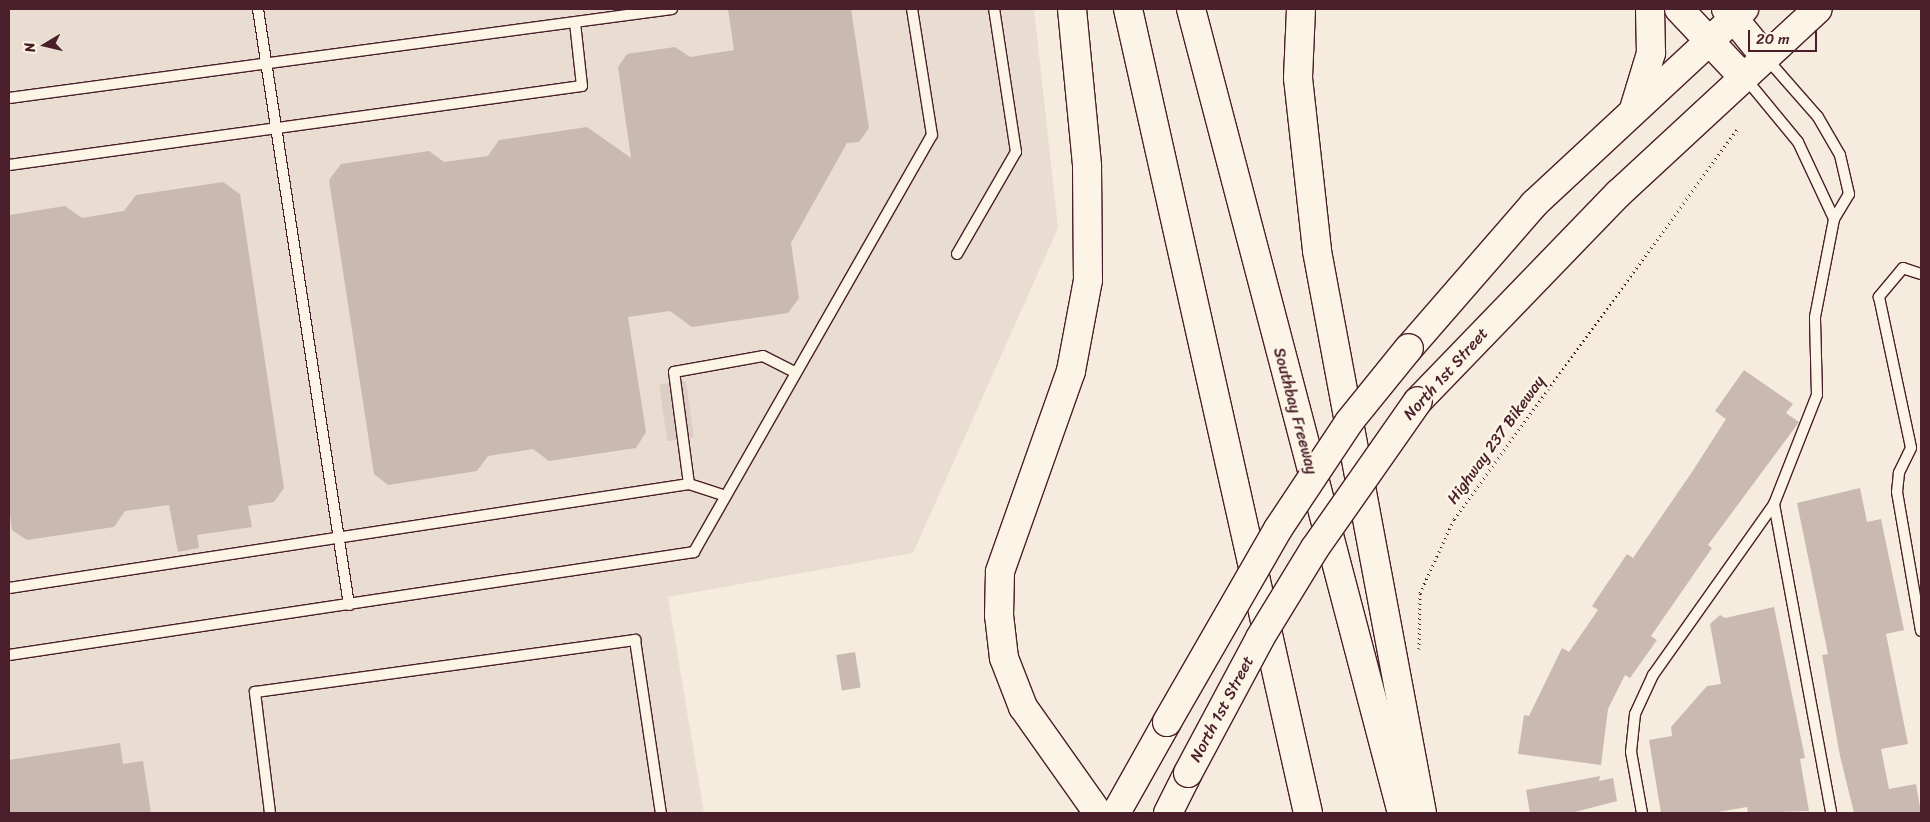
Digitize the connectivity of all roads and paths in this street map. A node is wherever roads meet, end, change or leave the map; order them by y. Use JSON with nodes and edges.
{"nodes":[{"id":1,"x":258,"y":9,"type":"edge"},
{"id":2,"x":672,"y":9,"type":"edge"},
{"id":3,"x":912,"y":9,"type":"edge"},
{"id":4,"x":994,"y":9,"type":"edge"},
{"id":5,"x":1072,"y":9,"type":"edge"},
{"id":6,"x":1128,"y":9,"type":"edge"},
{"id":7,"x":1190,"y":9,"type":"edge"},
{"id":8,"x":1301,"y":9,"type":"edge"},
{"id":9,"x":1650,"y":9,"type":"edge"},
{"id":10,"x":1679,"y":9,"type":"edge"},
{"id":11,"x":1818,"y":9,"type":"edge"},
{"id":12,"x":1734,"y":12,"type":"edge"},
{"id":13,"x":575,"y":24,"type":"junction"},
{"id":14,"x":1710,"y":41,"type":"junction"},
{"id":15,"x":1766,"y":58,"type":"junction"},
{"id":16,"x":267,"y":64,"type":"junction"},
{"id":17,"x":1744,"y":78,"type":"junction"},
{"id":18,"x":9,"y":98,"type":"edge"},
{"id":19,"x":1634,"y":110,"type":"junction"},
{"id":20,"x":1738,"y":128,"type":"dead end"},
{"id":21,"x":277,"y":130,"type":"junction"},
{"id":22,"x":9,"y":165,"type":"edge"},
{"id":23,"x":1834,"y":219,"type":"junction"},
{"id":24,"x":957,"y":254,"type":"dead end"},
{"id":25,"x":1921,"y":274,"type":"edge"},
{"id":26,"x":796,"y":373,"type":"junction"},
{"id":27,"x":1916,"y":447,"type":"edge"},
{"id":28,"x":689,"y":484,"type":"junction"},
{"id":29,"x":725,"y":496,"type":"junction"},
{"id":30,"x":1774,"y":504,"type":"junction"},
{"id":31,"x":338,"y":536,"type":"junction"},
{"id":32,"x":9,"y":588,"type":"edge"},
{"id":33,"x":349,"y":605,"type":"junction"},
{"id":34,"x":1921,"y":631,"type":"edge"},
{"id":35,"x":9,"y":655,"type":"edge"},
{"id":36,"x":1418,"y":658,"type":"dead end"},
{"id":37,"x":270,"y":813,"type":"edge"},
{"id":38,"x":661,"y":813,"type":"edge"},
{"id":39,"x":1098,"y":813,"type":"edge"},
{"id":40,"x":1116,"y":813,"type":"edge"},
{"id":41,"x":1168,"y":813,"type":"edge"},
{"id":42,"x":1308,"y":813,"type":"edge"},
{"id":43,"x":1402,"y":813,"type":"edge"},
{"id":44,"x":1422,"y":813,"type":"edge"},
{"id":45,"x":1642,"y":813,"type":"edge"},
{"id":46,"x":1831,"y":813,"type":"edge"}],
"edges":[{"from":1,"to":16,"type":"lane"},
{"from":2,"to":13,"type":"lane"},
{"from":3,"to":26,"type":"lane"},
{"from":4,"to":24,"type":"lane"},
{"from":5,"to":39,"type":"main road"},
{"from":6,"to":42,"type":"main road"},
{"from":7,"to":43,"type":"main road","name":"Southbay Freeway"},
{"from":8,"to":44,"type":"main road"},
{"from":9,"to":19,"type":"main road"},
{"from":10,"to":14,"type":"main road"},
{"from":11,"to":15,"type":"main road","name":"North 1st Street"},
{"from":12,"to":14,"type":"main road"},
{"from":12,"to":15,"type":"main road"},
{"from":13,"to":16,"type":"lane"},
{"from":13,"to":21,"type":"lane"},
{"from":14,"to":17,"type":"main road"},
{"from":14,"to":19,"type":"main road"},
{"from":15,"to":17,"type":"main road","name":"North 1st Street"},
{"from":15,"to":23,"type":"lane"},
{"from":16,"to":18,"type":"lane"},
{"from":16,"to":21,"type":"lane"},
{"from":17,"to":23,"type":"lane"},
{"from":17,"to":41,"type":"main road","name":"North 1st Street","bridge":true},
{"from":19,"to":40,"type":"main road","bridge":true},
{"from":20,"to":36,"type":"path","name":"Highway 237 Bikeway"},
{"from":21,"to":22,"type":"lane"},
{"from":21,"to":31,"type":"lane"},
{"from":23,"to":30,"type":"lane"},
{"from":25,"to":27,"type":"lane"},
{"from":26,"to":28,"type":"lane"},
{"from":26,"to":29,"type":"lane"},
{"from":27,"to":34,"type":"lane"},
{"from":28,"to":29,"type":"lane"},
{"from":28,"to":31,"type":"lane"},
{"from":29,"to":33,"type":"lane"},
{"from":30,"to":45,"type":"lane"},
{"from":30,"to":46,"type":"lane"},
{"from":31,"to":32,"type":"lane"},
{"from":31,"to":33,"type":"lane"},
{"from":33,"to":35,"type":"lane"},
{"from":37,"to":38,"type":"lane"}]}
